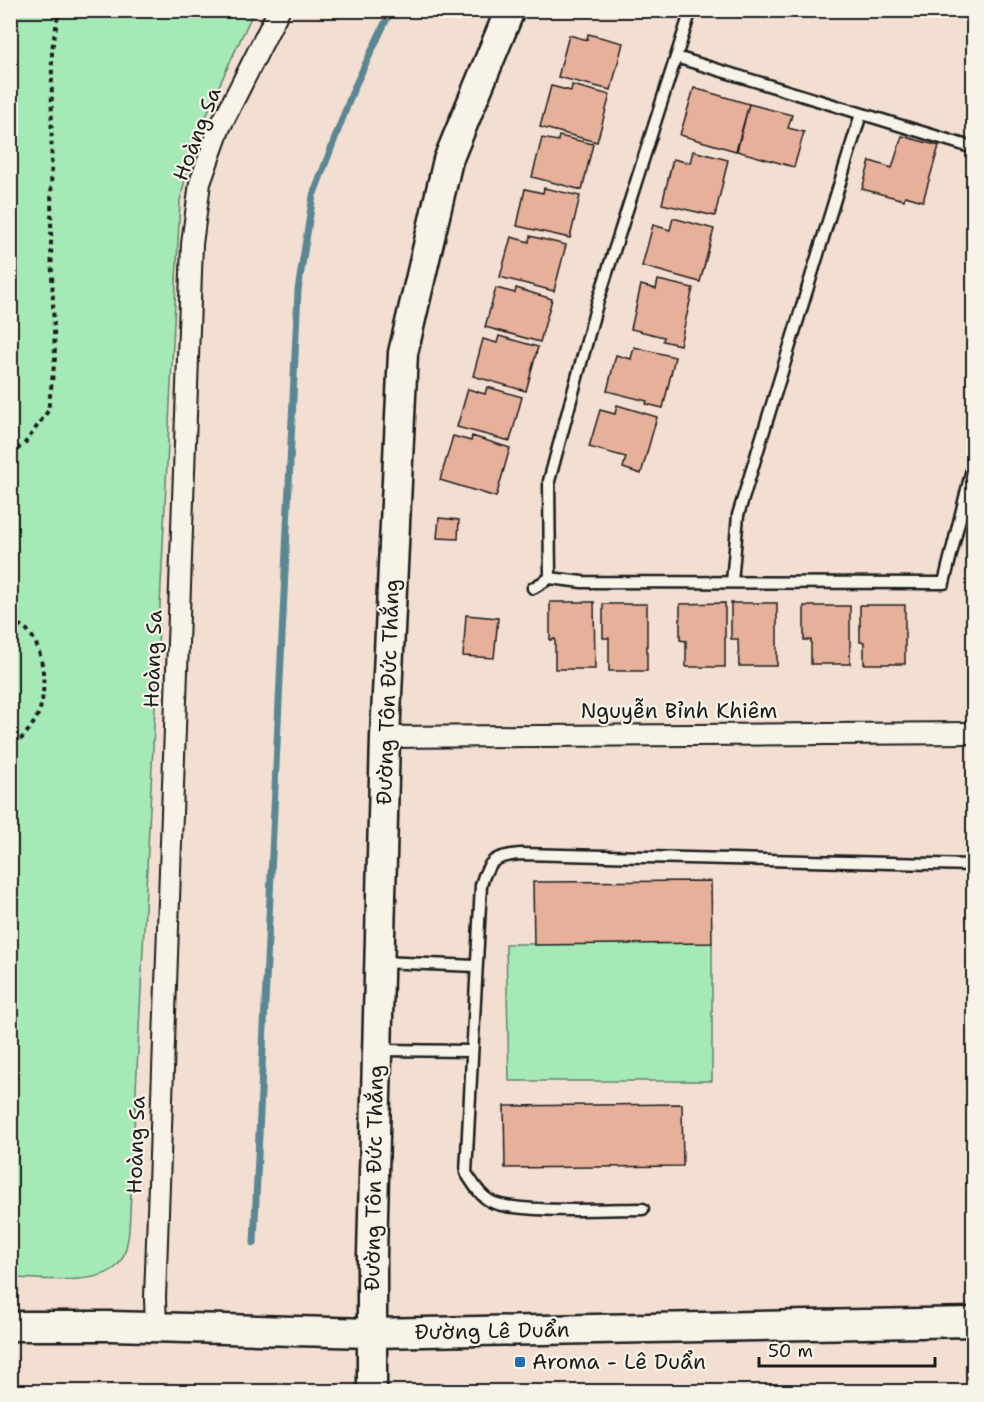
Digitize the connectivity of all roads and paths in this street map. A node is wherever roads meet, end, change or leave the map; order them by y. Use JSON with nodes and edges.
{"nodes":[{"id":1,"x":59,"y":10,"type":"edge"},
{"id":2,"x":279,"y":10,"type":"edge"},
{"id":3,"x":510,"y":10,"type":"edge"},
{"id":4,"x":691,"y":10,"type":"edge"},
{"id":5,"x":676,"y":57,"type":"junction"},
{"id":6,"x":861,"y":114,"type":"junction"},
{"id":7,"x":974,"y":148,"type":"edge"},
{"id":8,"x":10,"y":455,"type":"edge"},
{"id":9,"x":974,"y":461,"type":"edge"},
{"id":10,"x":550,"y":578,"type":"junction"},
{"id":11,"x":732,"y":582,"type":"junction"},
{"id":12,"x":534,"y":588,"type":"dead end"},
{"id":13,"x":10,"y":620,"type":"edge"},
{"id":14,"x":974,"y":733,"type":"edge"},
{"id":15,"x":385,"y":737,"type":"junction"},
{"id":16,"x":10,"y":749,"type":"edge"},
{"id":17,"x":974,"y":865,"type":"edge"},
{"id":18,"x":379,"y":962,"type":"junction"},
{"id":19,"x":476,"y":966,"type":"junction"},
{"id":20,"x":377,"y":1050,"type":"junction"},
{"id":21,"x":472,"y":1051,"type":"junction"},
{"id":22,"x":643,"y":1209,"type":"dead end"},
{"id":23,"x":974,"y":1322,"type":"edge"},
{"id":24,"x":10,"y":1326,"type":"edge"},
{"id":25,"x":156,"y":1328,"type":"junction"},
{"id":26,"x":371,"y":1333,"type":"junction"},
{"id":27,"x":372,"y":1392,"type":"edge"}],
"edges":[{"from":1,"to":8,"type":"path"},
{"from":2,"to":25,"type":"street","name":"Hoàng Sa"},
{"from":3,"to":15,"type":"street","name":"Đường Tôn Đức Thắng"},
{"from":4,"to":5,"type":"lane"},
{"from":5,"to":6,"type":"lane"},
{"from":5,"to":10,"type":"lane"},
{"from":6,"to":7,"type":"lane"},
{"from":6,"to":11,"type":"lane"},
{"from":9,"to":11,"type":"lane"},
{"from":10,"to":11,"type":"lane"},
{"from":10,"to":12,"type":"lane"},
{"from":13,"to":16,"type":"path"},
{"from":14,"to":15,"type":"street","name":"Nguyễn Bỉnh Khiêm"},
{"from":15,"to":18,"type":"street","name":"Đường Tôn Đức Thắng"},
{"from":17,"to":19,"type":"lane"},
{"from":18,"to":19,"type":"lane"},
{"from":18,"to":20,"type":"street","name":"Đường Tôn Đức Thắng"},
{"from":19,"to":21,"type":"lane"},
{"from":20,"to":21,"type":"lane"},
{"from":20,"to":26,"type":"street","name":"Đường Tôn Đức Thắng"},
{"from":21,"to":22,"type":"lane"},
{"from":23,"to":26,"type":"street","name":"Đường Lê Duẩn"},
{"from":24,"to":25,"type":"street","name":"Đường Lê Duẩn"},
{"from":25,"to":26,"type":"street","name":"Đường Lê Duẩn"},
{"from":26,"to":27,"type":"street","name":"Đường Tôn Đức Thắng"}]}
